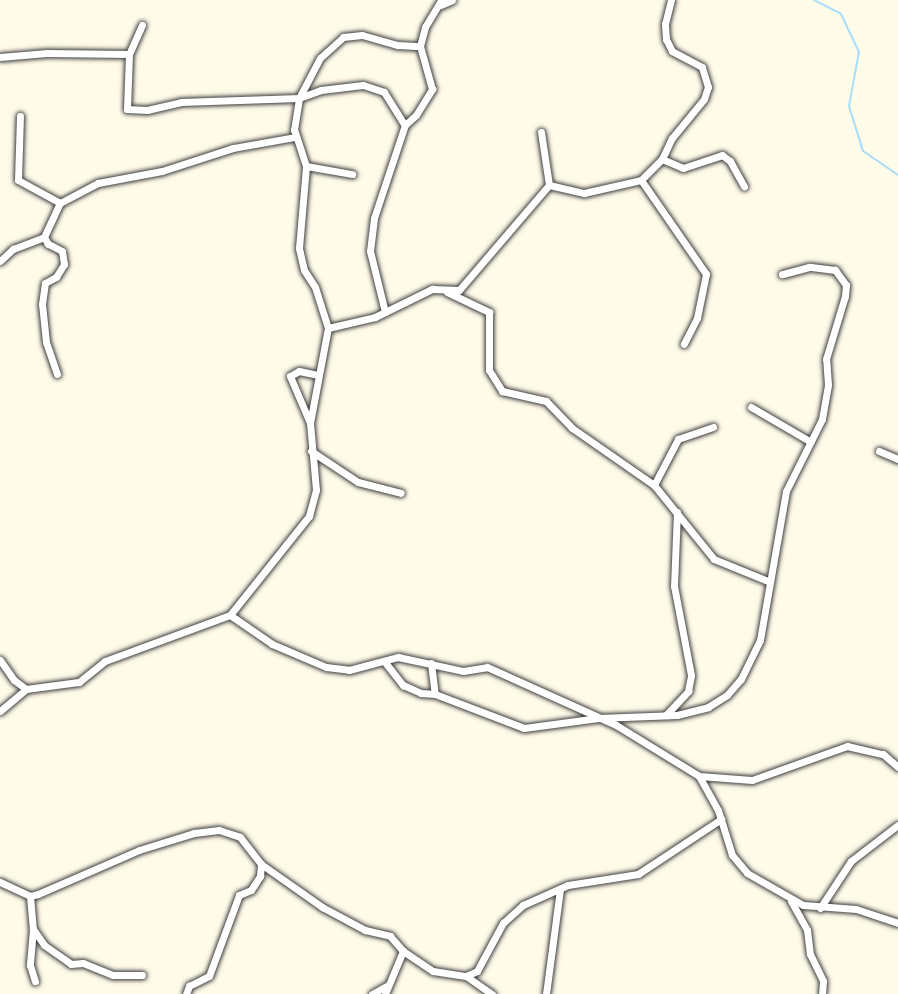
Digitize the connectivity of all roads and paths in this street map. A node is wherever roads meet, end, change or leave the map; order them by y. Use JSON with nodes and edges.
{"nodes":[{"id":1,"x":452,"y":0,"type":"edge"},
{"id":2,"x":671,"y":0,"type":"edge"},
{"id":3,"x":441,"y":2,"type":"edge"},
{"id":4,"x":142,"y":25,"type":"dead end"},
{"id":5,"x":420,"y":46,"type":"junction"},
{"id":6,"x":129,"y":54,"type":"junction"},
{"id":7,"x":0,"y":57,"type":"edge"},
{"id":8,"x":299,"y":98,"type":"junction"},
{"id":9,"x":20,"y":116,"type":"dead end"},
{"id":10,"x":405,"y":125,"type":"junction"},
{"id":11,"x":541,"y":132,"type":"dead end"},
{"id":12,"x":295,"y":137,"type":"junction"},
{"id":13,"x":662,"y":159,"type":"junction"},
{"id":14,"x":306,"y":166,"type":"junction"},
{"id":15,"x":352,"y":174,"type":"dead end"},
{"id":16,"x":641,"y":180,"type":"junction"},
{"id":17,"x":549,"y":185,"type":"junction"},
{"id":18,"x":744,"y":186,"type":"dead end"},
{"id":19,"x":60,"y":203,"type":"junction"},
{"id":20,"x":44,"y":237,"type":"junction"},
{"id":21,"x":0,"y":261,"type":"edge"},
{"id":22,"x":782,"y":274,"type":"dead end"},
{"id":23,"x":447,"y":292,"type":"junction"},
{"id":24,"x":385,"y":312,"type":"junction"},
{"id":25,"x":328,"y":328,"type":"junction"},
{"id":26,"x":684,"y":344,"type":"dead end"},
{"id":27,"x":57,"y":374,"type":"dead end"},
{"id":28,"x":318,"y":375,"type":"junction"},
{"id":29,"x":751,"y":407,"type":"dead end"},
{"id":30,"x":310,"y":423,"type":"junction"},
{"id":31,"x":713,"y":427,"type":"dead end"},
{"id":32,"x":812,"y":442,"type":"junction"},
{"id":33,"x":311,"y":451,"type":"junction"},
{"id":34,"x":879,"y":451,"type":"dead end"},
{"id":35,"x":898,"y":459,"type":"edge"},
{"id":36,"x":654,"y":485,"type":"junction"},
{"id":37,"x":401,"y":493,"type":"dead end"},
{"id":38,"x":676,"y":512,"type":"junction"},
{"id":39,"x":768,"y":581,"type":"junction"},
{"id":40,"x":230,"y":615,"type":"junction"},
{"id":41,"x":0,"y":660,"type":"edge"},
{"id":42,"x":384,"y":661,"type":"junction"},
{"id":43,"x":431,"y":663,"type":"junction"},
{"id":44,"x":26,"y":689,"type":"junction"},
{"id":45,"x":435,"y":694,"type":"junction"},
{"id":46,"x":0,"y":711,"type":"edge"},
{"id":47,"x":666,"y":716,"type":"junction"},
{"id":48,"x":598,"y":718,"type":"junction"},
{"id":49,"x":898,"y":767,"type":"edge"},
{"id":50,"x":699,"y":776,"type":"junction"},
{"id":51,"x":721,"y":819,"type":"junction"},
{"id":52,"x":898,"y":825,"type":"edge"},
{"id":53,"x":261,"y":864,"type":"junction"},
{"id":54,"x":0,"y":882,"type":"edge"},
{"id":55,"x":560,"y":889,"type":"junction"},
{"id":56,"x":30,"y":896,"type":"junction"},
{"id":57,"x":789,"y":899,"type":"junction"},
{"id":58,"x":820,"y":908,"type":"junction"},
{"id":59,"x":898,"y":923,"type":"edge"},
{"id":60,"x":33,"y":929,"type":"junction"},
{"id":61,"x":403,"y":951,"type":"junction"},
{"id":62,"x":142,"y":975,"type":"dead end"},
{"id":63,"x":466,"y":976,"type":"junction"},
{"id":64,"x":35,"y":981,"type":"dead end"},
{"id":65,"x":388,"y":985,"type":"junction"},
{"id":66,"x":186,"y":994,"type":"edge"},
{"id":67,"x":372,"y":994,"type":"edge"},
{"id":68,"x":386,"y":994,"type":"edge"},
{"id":69,"x":492,"y":994,"type":"edge"},
{"id":70,"x":546,"y":994,"type":"edge"},
{"id":71,"x":822,"y":994,"type":"edge"}],
"edges":[{"from":1,"to":3,"type":"street"},
{"from":2,"to":13,"type":"street"},
{"from":3,"to":5,"type":"street"},
{"from":4,"to":6,"type":"street"},
{"from":5,"to":8,"type":"street"},
{"from":5,"to":10,"type":"street"},
{"from":6,"to":7,"type":"street"},
{"from":6,"to":8,"type":"street"},
{"from":8,"to":10,"type":"street"},
{"from":8,"to":12,"type":"street"},
{"from":9,"to":19,"type":"street"},
{"from":10,"to":24,"type":"street"},
{"from":11,"to":17,"type":"street"},
{"from":12,"to":14,"type":"street"},
{"from":12,"to":19,"type":"street"},
{"from":13,"to":16,"type":"street"},
{"from":13,"to":18,"type":"street"},
{"from":14,"to":15,"type":"street"},
{"from":14,"to":25,"type":"street"},
{"from":16,"to":17,"type":"street"},
{"from":16,"to":26,"type":"street"},
{"from":17,"to":23,"type":"street"},
{"from":19,"to":20,"type":"street"},
{"from":20,"to":21,"type":"street"},
{"from":20,"to":27,"type":"street"},
{"from":22,"to":32,"type":"street"},
{"from":23,"to":24,"type":"street"},
{"from":23,"to":36,"type":"street"},
{"from":24,"to":25,"type":"street"},
{"from":25,"to":28,"type":"street"},
{"from":28,"to":30,"type":"street"},
{"from":28,"to":30,"type":"street"},
{"from":29,"to":32,"type":"street"},
{"from":30,"to":33,"type":"street"},
{"from":31,"to":36,"type":"street"},
{"from":32,"to":39,"type":"street"},
{"from":33,"to":37,"type":"street"},
{"from":33,"to":40,"type":"street"},
{"from":34,"to":35,"type":"street"},
{"from":36,"to":38,"type":"street"},
{"from":38,"to":39,"type":"street"},
{"from":38,"to":47,"type":"street"},
{"from":39,"to":47,"type":"street"},
{"from":40,"to":42,"type":"street"},
{"from":40,"to":44,"type":"street"},
{"from":41,"to":44,"type":"street"},
{"from":42,"to":43,"type":"street"},
{"from":42,"to":45,"type":"street"},
{"from":43,"to":45,"type":"street"},
{"from":43,"to":48,"type":"street"},
{"from":44,"to":46,"type":"street"},
{"from":45,"to":48,"type":"street"},
{"from":47,"to":48,"type":"street"},
{"from":48,"to":50,"type":"street"},
{"from":49,"to":50,"type":"street"},
{"from":50,"to":51,"type":"street"},
{"from":51,"to":55,"type":"street"},
{"from":51,"to":57,"type":"street"},
{"from":52,"to":58,"type":"street"},
{"from":53,"to":56,"type":"street"},
{"from":53,"to":61,"type":"street"},
{"from":53,"to":66,"type":"street"},
{"from":54,"to":56,"type":"street"},
{"from":55,"to":63,"type":"street"},
{"from":55,"to":70,"type":"street"},
{"from":56,"to":60,"type":"street"},
{"from":57,"to":58,"type":"street"},
{"from":57,"to":71,"type":"street"},
{"from":58,"to":59,"type":"street"},
{"from":60,"to":62,"type":"street"},
{"from":60,"to":64,"type":"street"},
{"from":61,"to":63,"type":"street"},
{"from":61,"to":65,"type":"street"},
{"from":63,"to":69,"type":"street"},
{"from":65,"to":67,"type":"street"},
{"from":65,"to":68,"type":"street"}]}
